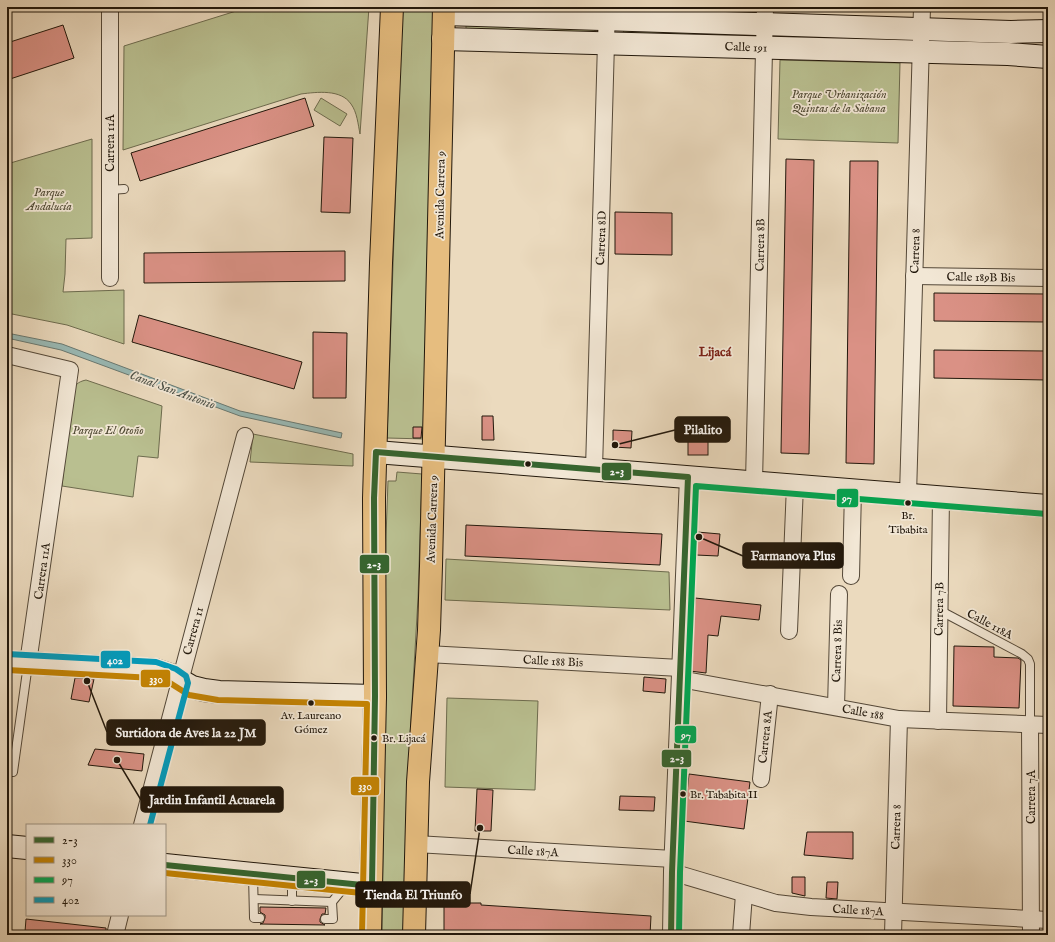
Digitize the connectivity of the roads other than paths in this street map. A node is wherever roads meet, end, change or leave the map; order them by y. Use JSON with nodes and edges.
{"nodes":[{"id":1,"x":110,"y":7,"type":"edge"},
{"id":2,"x":392,"y":7,"type":"edge"},
{"id":3,"x":922,"y":7,"type":"edge"},
{"id":4,"x":444,"y":10,"type":"edge"},
{"id":5,"x":607,"y":13,"type":"edge"},
{"id":6,"x":765,"y":15,"type":"edge"},
{"id":7,"x":922,"y":29,"type":"junction"},
{"id":8,"x":1048,"y":31,"type":"edge"},
{"id":9,"x":443,"y":39,"type":"junction"},
{"id":10,"x":606,"y":44,"type":"junction"},
{"id":11,"x":764,"y":48,"type":"junction"},
{"id":12,"x":921,"y":52,"type":"junction"},
{"id":13,"x":1048,"y":57,"type":"edge"},
{"id":14,"x":914,"y":276,"type":"junction"},
{"id":15,"x":110,"y":278,"type":"dead end"},
{"id":16,"x":1048,"y":278,"type":"edge"},
{"id":17,"x":7,"y":356,"type":"edge"},
{"id":18,"x":245,"y":436,"type":"dead end"},
{"id":19,"x":376,"y":452,"type":"junction"},
{"id":20,"x":434,"y":457,"type":"junction"},
{"id":21,"x":594,"y":470,"type":"junction"},
{"id":22,"x":688,"y":477,"type":"junction"},
{"id":23,"x":754,"y":482,"type":"junction"},
{"id":24,"x":794,"y":485,"type":"junction"},
{"id":25,"x":853,"y":490,"type":"junction"},
{"id":26,"x":908,"y":494,"type":"junction"},
{"id":27,"x":941,"y":497,"type":"junction"},
{"id":28,"x":1048,"y":506,"type":"edge"},
{"id":29,"x":851,"y":576,"type":"dead end"},
{"id":30,"x":839,"y":594,"type":"dead end"},
{"id":31,"x":939,"y":610,"type":"junction"},
{"id":32,"x":789,"y":631,"type":"dead end"},
{"id":33,"x":427,"y":654,"type":"junction"},
{"id":34,"x":1028,"y":659,"type":"joint"},
{"id":35,"x":7,"y":662,"type":"edge"},
{"id":36,"x":28,"y":664,"type":"junction"},
{"id":37,"x":680,"y":674,"type":"junction"},
{"id":38,"x":180,"y":681,"type":"junction"},
{"id":39,"x":770,"y":694,"type":"junction"},
{"id":40,"x":375,"y":696,"type":"junction"},
{"id":41,"x":836,"y":707,"type":"junction"},
{"id":42,"x":899,"y":719,"type":"junction"},
{"id":43,"x":938,"y":721,"type":"junction"},
{"id":44,"x":1030,"y":724,"type":"junction"},
{"id":45,"x":1048,"y":725,"type":"edge"},
{"id":46,"x":12,"y":772,"type":"dead end"},
{"id":47,"x":761,"y":779,"type":"dead end"},
{"id":48,"x":142,"y":824,"type":"edge"},
{"id":49,"x":416,"y":844,"type":"junction"},
{"id":50,"x":7,"y":846,"type":"edge"},
{"id":51,"x":26,"y":848,"type":"edge"},
{"id":52,"x":166,"y":865,"type":"edge"},
{"id":53,"x":672,"y":866,"type":"junction"},
{"id":54,"x":253,"y":874,"type":"junction"},
{"id":55,"x":292,"y":878,"type":"junction"},
{"id":56,"x":346,"y":884,"type":"junction"},
{"id":57,"x":372,"y":886,"type":"junction"},
{"id":58,"x":744,"y":894,"type":"junction"},
{"id":59,"x":254,"y":899,"type":"junction"},
{"id":60,"x":292,"y":900,"type":"junction"},
{"id":61,"x":332,"y":902,"type":"junction"},
{"id":62,"x":894,"y":912,"type":"junction"},
{"id":63,"x":120,"y":916,"type":"edge"},
{"id":64,"x":260,"y":918,"type":"dead end"},
{"id":65,"x":325,"y":919,"type":"dead end"},
{"id":66,"x":1031,"y":919,"type":"junction"},
{"id":67,"x":1048,"y":920,"type":"edge"},
{"id":68,"x":115,"y":935,"type":"edge"},
{"id":69,"x":370,"y":935,"type":"edge"},
{"id":70,"x":414,"y":935,"type":"edge"},
{"id":71,"x":671,"y":935,"type":"edge"},
{"id":72,"x":741,"y":935,"type":"edge"},
{"id":73,"x":893,"y":935,"type":"edge"},
{"id":74,"x":1031,"y":935,"type":"edge"}],
"edges":[{"from":1,"to":15,"type":"street","name":"Carrera 11A"},
{"from":2,"to":19,"type":"main road"},
{"from":3,"to":7,"type":"street","name":"Carrera 8"},
{"from":4,"to":5,"type":"street","name":"Calle 191"},
{"from":4,"to":9,"type":"main road","name":"Avenida Carrera 9"},
{"from":5,"to":6,"type":"street","name":"Calle 191"},
{"from":5,"to":10,"type":"street","name":"Carrera 8D"},
{"from":6,"to":7,"type":"street","name":"Calle 191"},
{"from":6,"to":11,"type":"street","name":"Carrera 8B"},
{"from":7,"to":8,"type":"street","name":"Calle 191"},
{"from":7,"to":12,"type":"street","name":"Carrera 8"},
{"from":9,"to":10,"type":"street","name":"Calle 191"},
{"from":9,"to":20,"type":"main road","name":"Avenida Carrera 9"},
{"from":10,"to":11,"type":"street","name":"Calle 191"},
{"from":10,"to":21,"type":"street","name":"Carrera 8D"},
{"from":11,"to":12,"type":"street","name":"Calle 191"},
{"from":11,"to":23,"type":"street","name":"Carrera 8B"},
{"from":12,"to":13,"type":"street","name":"Calle 191"},
{"from":12,"to":14,"type":"street","name":"Carrera 8"},
{"from":14,"to":16,"type":"street","name":"Calle 189B Bis"},
{"from":14,"to":26,"type":"street","name":"Carrera 8"},
{"from":17,"to":36,"type":"street","name":"Carrera 11A"},
{"from":18,"to":38,"type":"street","name":"Carrera 11"},
{"from":19,"to":20,"type":"street"},
{"from":19,"to":40,"type":"main road"},
{"from":20,"to":21,"type":"street"},
{"from":20,"to":33,"type":"main road","name":"Avenida Carrera 9"},
{"from":21,"to":22,"type":"street"},
{"from":22,"to":23,"type":"street"},
{"from":22,"to":37,"type":"street"},
{"from":23,"to":24,"type":"street"},
{"from":24,"to":25,"type":"street"},
{"from":24,"to":32,"type":"street"},
{"from":25,"to":26,"type":"street"},
{"from":25,"to":29,"type":"street"},
{"from":26,"to":27,"type":"street"},
{"from":27,"to":28,"type":"street"},
{"from":27,"to":31,"type":"street","name":"Carrera 7B"},
{"from":30,"to":41,"type":"street","name":"Carrera 8 Bis"},
{"from":31,"to":34,"type":"lane","name":"Calle 118A"},
{"from":31,"to":43,"type":"street","name":"Carrera 7B"},
{"from":33,"to":37,"type":"street","name":"Calle 188 Bis"},
{"from":33,"to":49,"type":"main road","name":"Avenida Carrera 9"},
{"from":34,"to":44,"type":"lane","name":"Carrera 7A"},
{"from":35,"to":36,"type":"street"},
{"from":36,"to":38,"type":"street"},
{"from":36,"to":46,"type":"lane","name":"Carrera 11A"},
{"from":37,"to":39,"type":"street","name":"Calle 188"},
{"from":37,"to":53,"type":"street"},
{"from":38,"to":40,"type":"street"},
{"from":38,"to":48,"type":"street","name":"Carrera 11"},
{"from":39,"to":41,"type":"street","name":"Calle 188"},
{"from":39,"to":47,"type":"street","name":"Carrera 8A"},
{"from":40,"to":57,"type":"main road"},
{"from":41,"to":42,"type":"street","name":"Calle 188"},
{"from":42,"to":43,"type":"street","name":"Calle 188"},
{"from":42,"to":62,"type":"street","name":"Carrera 8"},
{"from":43,"to":44,"type":"street","name":"Calle 188"},
{"from":44,"to":45,"type":"street","name":"Calle 188"},
{"from":44,"to":66,"type":"street","name":"Carrera 7A"},
{"from":49,"to":53,"type":"street","name":"Calle 187A"},
{"from":49,"to":70,"type":"main road","name":"Avenida Carrera 9"},
{"from":50,"to":51,"type":"street"},
{"from":52,"to":54,"type":"street"},
{"from":53,"to":58,"type":"street","name":"Calle 187A"},
{"from":53,"to":71,"type":"street"},
{"from":54,"to":55,"type":"street"},
{"from":54,"to":59,"type":"lane"},
{"from":55,"to":56,"type":"street"},
{"from":55,"to":60,"type":"lane"},
{"from":56,"to":57,"type":"street"},
{"from":56,"to":61,"type":"lane"},
{"from":57,"to":69,"type":"main road"},
{"from":58,"to":62,"type":"street","name":"Calle 187A"},
{"from":58,"to":72,"type":"street"},
{"from":59,"to":60,"type":"lane"},
{"from":59,"to":64,"type":"lane"},
{"from":60,"to":61,"type":"lane"},
{"from":61,"to":65,"type":"lane"},
{"from":62,"to":66,"type":"street","name":"Calle 187A"},
{"from":62,"to":73,"type":"street","name":"Carrera 8"},
{"from":63,"to":68,"type":"street"},
{"from":66,"to":67,"type":"street","name":"Calle 187A"},
{"from":66,"to":74,"type":"street","name":"Carrera 7A"}]}
